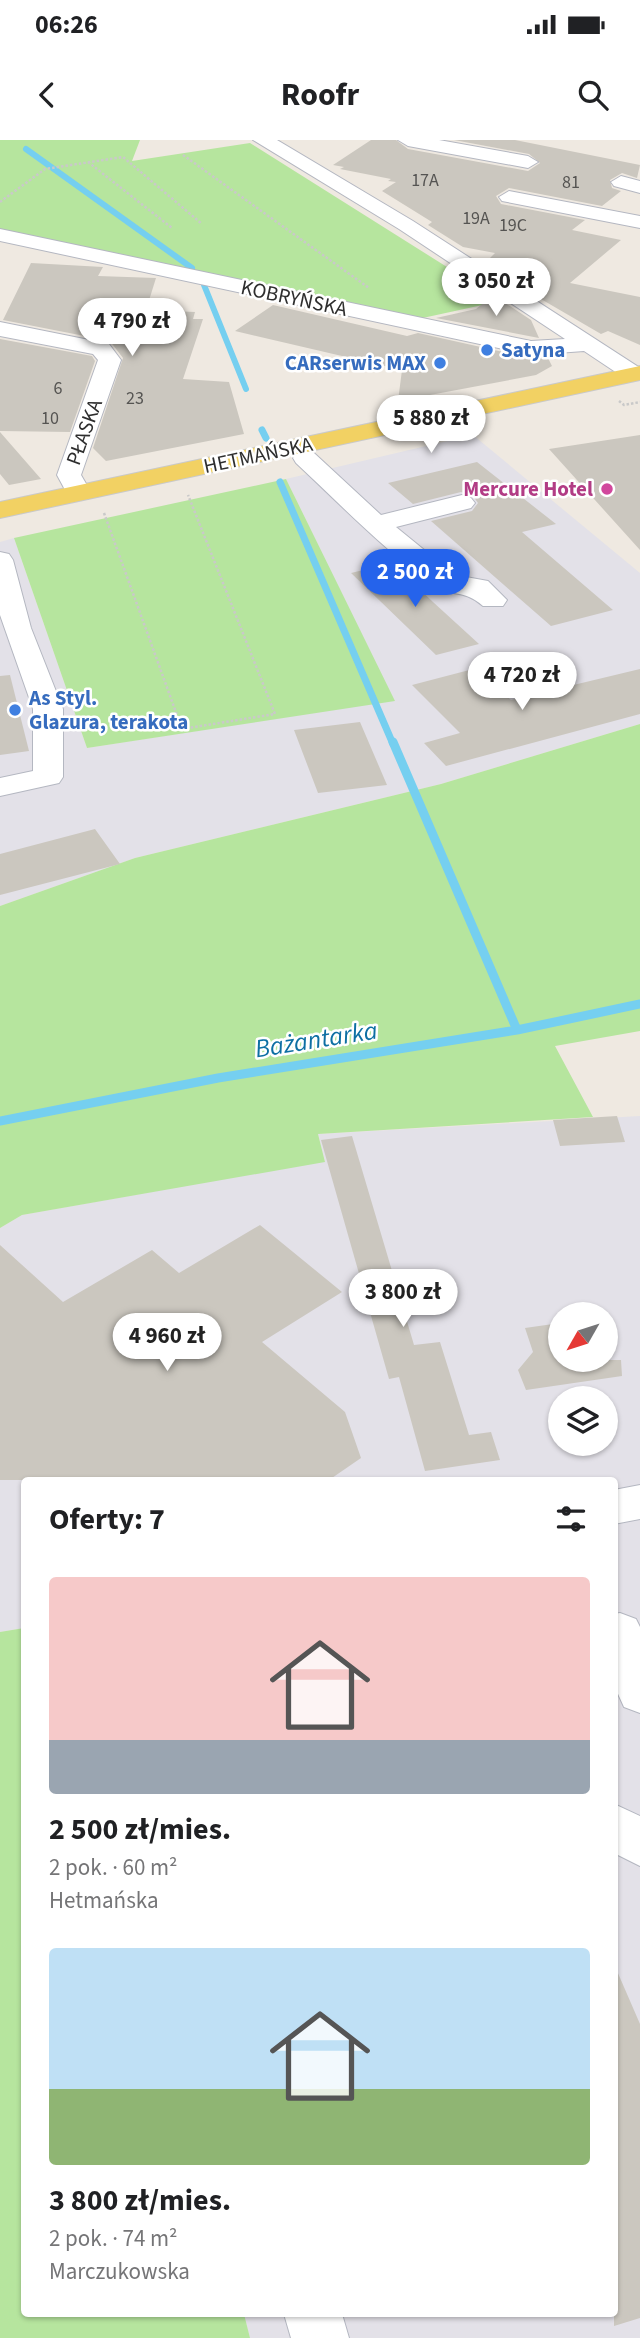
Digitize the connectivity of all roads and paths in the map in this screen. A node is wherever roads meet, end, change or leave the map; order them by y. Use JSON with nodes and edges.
{"nodes":[{"id":1,"x":263,"y":140,"type":"edge"},
{"id":2,"x":408,"y":140,"type":"edge"},
{"id":3,"x":183,"y":155,"type":"dead end"},
{"id":4,"x":88,"y":162,"type":"junction"},
{"id":5,"x":528,"y":162,"type":"dead end"},
{"id":6,"x":509,"y":197,"type":"dead end"},
{"id":7,"x":0,"y":202,"type":"edge"},
{"id":8,"x":640,"y":222,"type":"edge"},
{"id":9,"x":202,"y":224,"type":"dead end"},
{"id":10,"x":172,"y":228,"type":"dead end"},
{"id":11,"x":0,"y":235,"type":"edge"},
{"id":12,"x":405,"y":321,"type":"junction"},
{"id":13,"x":0,"y":329,"type":"edge"},
{"id":14,"x":588,"y":344,"type":"junction"},
{"id":15,"x":636,"y":383,"type":"edge"},
{"id":16,"x":640,"y":401,"type":"edge"},
{"id":17,"x":541,"y":402,"type":"junction"},
{"id":18,"x":305,"y":458,"type":"junction"},
{"id":19,"x":180,"y":485,"type":"junction"},
{"id":20,"x":88,"y":498,"type":"junction"},
{"id":21,"x":462,"y":503,"type":"dead end"},
{"id":22,"x":0,"y":510,"type":"edge"},
{"id":23,"x":0,"y":524,"type":"edge"},
{"id":24,"x":376,"y":524,"type":"junction"},
{"id":25,"x":0,"y":560,"type":"edge"},
{"id":26,"x":493,"y":600,"type":"dead end"},
{"id":27,"x":8,"y":630,"type":"edge"},
{"id":28,"x":0,"y":787,"type":"edge"},
{"id":29,"x":640,"y":1502,"type":"edge"},
{"id":30,"x":618,"y":1506,"type":"edge"},
{"id":31,"x":618,"y":1632,"type":"edge"},
{"id":32,"x":640,"y":1693,"type":"edge"},
{"id":33,"x":618,"y":1828,"type":"edge"},
{"id":34,"x":640,"y":1844,"type":"edge"},
{"id":35,"x":314,"y":2317,"type":"edge"},
{"id":36,"x":320,"y":2338,"type":"edge"}],
"edges":[{"from":1,"to":14,"type":"street"},
{"from":2,"to":5,"type":"street"},
{"from":3,"to":12,"type":"path"},
{"from":4,"to":7,"type":"path"},
{"from":4,"to":9,"type":"path"},
{"from":4,"to":10,"type":"path"},
{"from":6,"to":8,"type":"street"},
{"from":11,"to":12,"type":"street","name":"KOBRYŃSKA"},
{"from":12,"to":14,"type":"street","name":"KOBRYŃSKA"},
{"from":13,"to":20,"type":"street","name":"PŁASKA"},
{"from":14,"to":15,"type":"street"},
{"from":15,"to":16,"type":"path"},
{"from":15,"to":17,"type":"main road","name":"HETMAŃSKA"},
{"from":17,"to":18,"type":"main road","name":"HETMAŃSKA"},
{"from":17,"to":20,"type":"main road","name":"HETMAŃSKA"},
{"from":18,"to":19,"type":"main road","name":"HETMAŃSKA"},
{"from":18,"to":24,"type":"street"},
{"from":19,"to":20,"type":"main road","name":"HETMAŃSKA"},
{"from":19,"to":20,"type":"path"},
{"from":20,"to":22,"type":"main road","name":"HETMAŃSKA"},
{"from":20,"to":23,"type":"main road","name":"HETMAŃSKA"},
{"from":21,"to":24,"type":"street"},
{"from":24,"to":26,"type":"street"},
{"from":25,"to":27,"type":"street"},
{"from":27,"to":28,"type":"street"},
{"from":29,"to":30,"type":"street"},
{"from":31,"to":32,"type":"street"},
{"from":33,"to":34,"type":"street"},
{"from":35,"to":36,"type":"street"}]}
